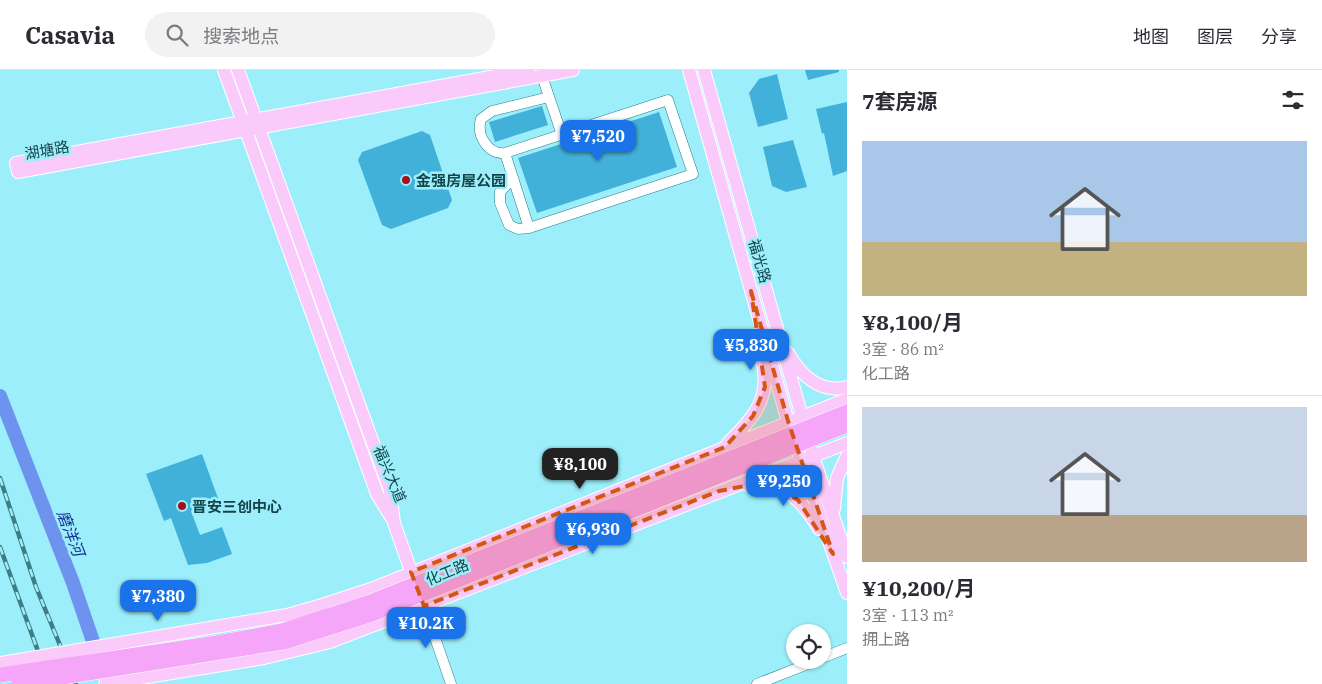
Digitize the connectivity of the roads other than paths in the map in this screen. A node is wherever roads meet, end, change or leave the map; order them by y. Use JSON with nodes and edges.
{"nodes":[{"id":1,"x":224,"y":70,"type":"edge"},
{"id":2,"x":238,"y":70,"type":"edge"},
{"id":3,"x":528,"y":70,"type":"edge"},
{"id":4,"x":574,"y":70,"type":"edge"},
{"id":5,"x":689,"y":70,"type":"edge"},
{"id":6,"x":704,"y":70,"type":"edge"},
{"id":7,"x":542,"y":76,"type":"junction"},
{"id":8,"x":550,"y":97,"type":"junction"},
{"id":9,"x":251,"y":125,"type":"junction"},
{"id":10,"x":562,"y":135,"type":"junction"},
{"id":11,"x":505,"y":153,"type":"junction"},
{"id":12,"x":513,"y":178,"type":"junction"},
{"id":13,"x":529,"y":228,"type":"junction"},
{"id":14,"x":751,"y":291,"type":"junction"},
{"id":15,"x":779,"y":337,"type":"junction"},
{"id":16,"x":847,"y":387,"type":"edge"},
{"id":17,"x":847,"y":399,"type":"edge"},
{"id":18,"x":847,"y":412,"type":"edge"},
{"id":19,"x":801,"y":416,"type":"junction"},
{"id":20,"x":788,"y":422,"type":"junction"},
{"id":21,"x":847,"y":425,"type":"edge"},
{"id":22,"x":847,"y":443,"type":"edge"},
{"id":23,"x":725,"y":447,"type":"junction"},
{"id":24,"x":847,"y":456,"type":"edge"},
{"id":25,"x":807,"y":459,"type":"junction"},
{"id":26,"x":719,"y":491,"type":"junction"},
{"id":27,"x":833,"y":516,"type":"junction"},
{"id":28,"x":833,"y":554,"type":"junction"},
{"id":29,"x":847,"y":557,"type":"edge"},
{"id":30,"x":411,"y":572,"type":"junction"},
{"id":31,"x":847,"y":593,"type":"edge"},
{"id":32,"x":424,"y":606,"type":"junction"},
{"id":33,"x":847,"y":648,"type":"edge"},
{"id":34,"x":831,"y":654,"type":"edge"},
{"id":35,"x":0,"y":663,"type":"edge"},
{"id":36,"x":795,"y":669,"type":"edge"},
{"id":37,"x":0,"y":675,"type":"edge"},
{"id":38,"x":20,"y":684,"type":"edge"},
{"id":39,"x":105,"y":684,"type":"edge"},
{"id":40,"x":451,"y":684,"type":"edge"},
{"id":41,"x":757,"y":684,"type":"edge"}],
"edges":[{"from":1,"to":9,"type":"main road","name":"福兴大道"},
{"from":2,"to":9,"type":"main road","name":"福兴大道"},
{"from":3,"to":9,"type":"main road","name":"湖塘路"},
{"from":4,"to":7,"type":"main road","name":"湖塘路"},
{"from":5,"to":14,"type":"main road","name":"福光路"},
{"from":6,"to":15,"type":"main road","name":"福光路"},
{"from":7,"to":8,"type":"street"},
{"from":7,"to":9,"type":"main road","name":"湖塘路"},
{"from":8,"to":10,"type":"street"},
{"from":8,"to":11,"type":"street"},
{"from":9,"to":9,"type":"main road","name":"湖塘路"},
{"from":9,"to":30,"type":"main road","name":"福兴大道"},
{"from":10,"to":11,"type":"street"},
{"from":10,"to":13,"type":"street"},
{"from":11,"to":12,"type":"street"},
{"from":12,"to":13,"type":"street"},
{"from":12,"to":13,"type":"street"},
{"from":14,"to":20,"type":"main road","name":"福光路"},
{"from":14,"to":23,"type":"main road"},
{"from":15,"to":16,"type":"main road"},
{"from":15,"to":19,"type":"main road","name":"福光路"},
{"from":17,"to":19,"type":"main road"},
{"from":18,"to":37,"type":"highway","name":"化工路","bridge":true},
{"from":19,"to":20,"type":"main road"},
{"from":19,"to":25,"type":"main road","name":"福光路"},
{"from":20,"to":23,"type":"main road"},
{"from":20,"to":25,"type":"main road","name":"福光路"},
{"from":21,"to":38,"type":"highway","name":"化工路","bridge":true},
{"from":22,"to":25,"type":"main road"},
{"from":23,"to":30,"type":"main road"},
{"from":24,"to":27,"type":"main road"},
{"from":25,"to":26,"type":"main road"},
{"from":25,"to":27,"type":"main road"},
{"from":25,"to":28,"type":"main road"},
{"from":26,"to":28,"type":"main road"},
{"from":26,"to":32,"type":"main road"},
{"from":27,"to":29,"type":"main road"},
{"from":28,"to":31,"type":"main road"},
{"from":30,"to":32,"type":"main road","name":"福兴大道"},
{"from":30,"to":35,"type":"main road","bridge":true},
{"from":32,"to":39,"type":"main road"},
{"from":32,"to":40,"type":"street"},
{"from":33,"to":34,"type":"street"},
{"from":36,"to":41,"type":"street"}]}
